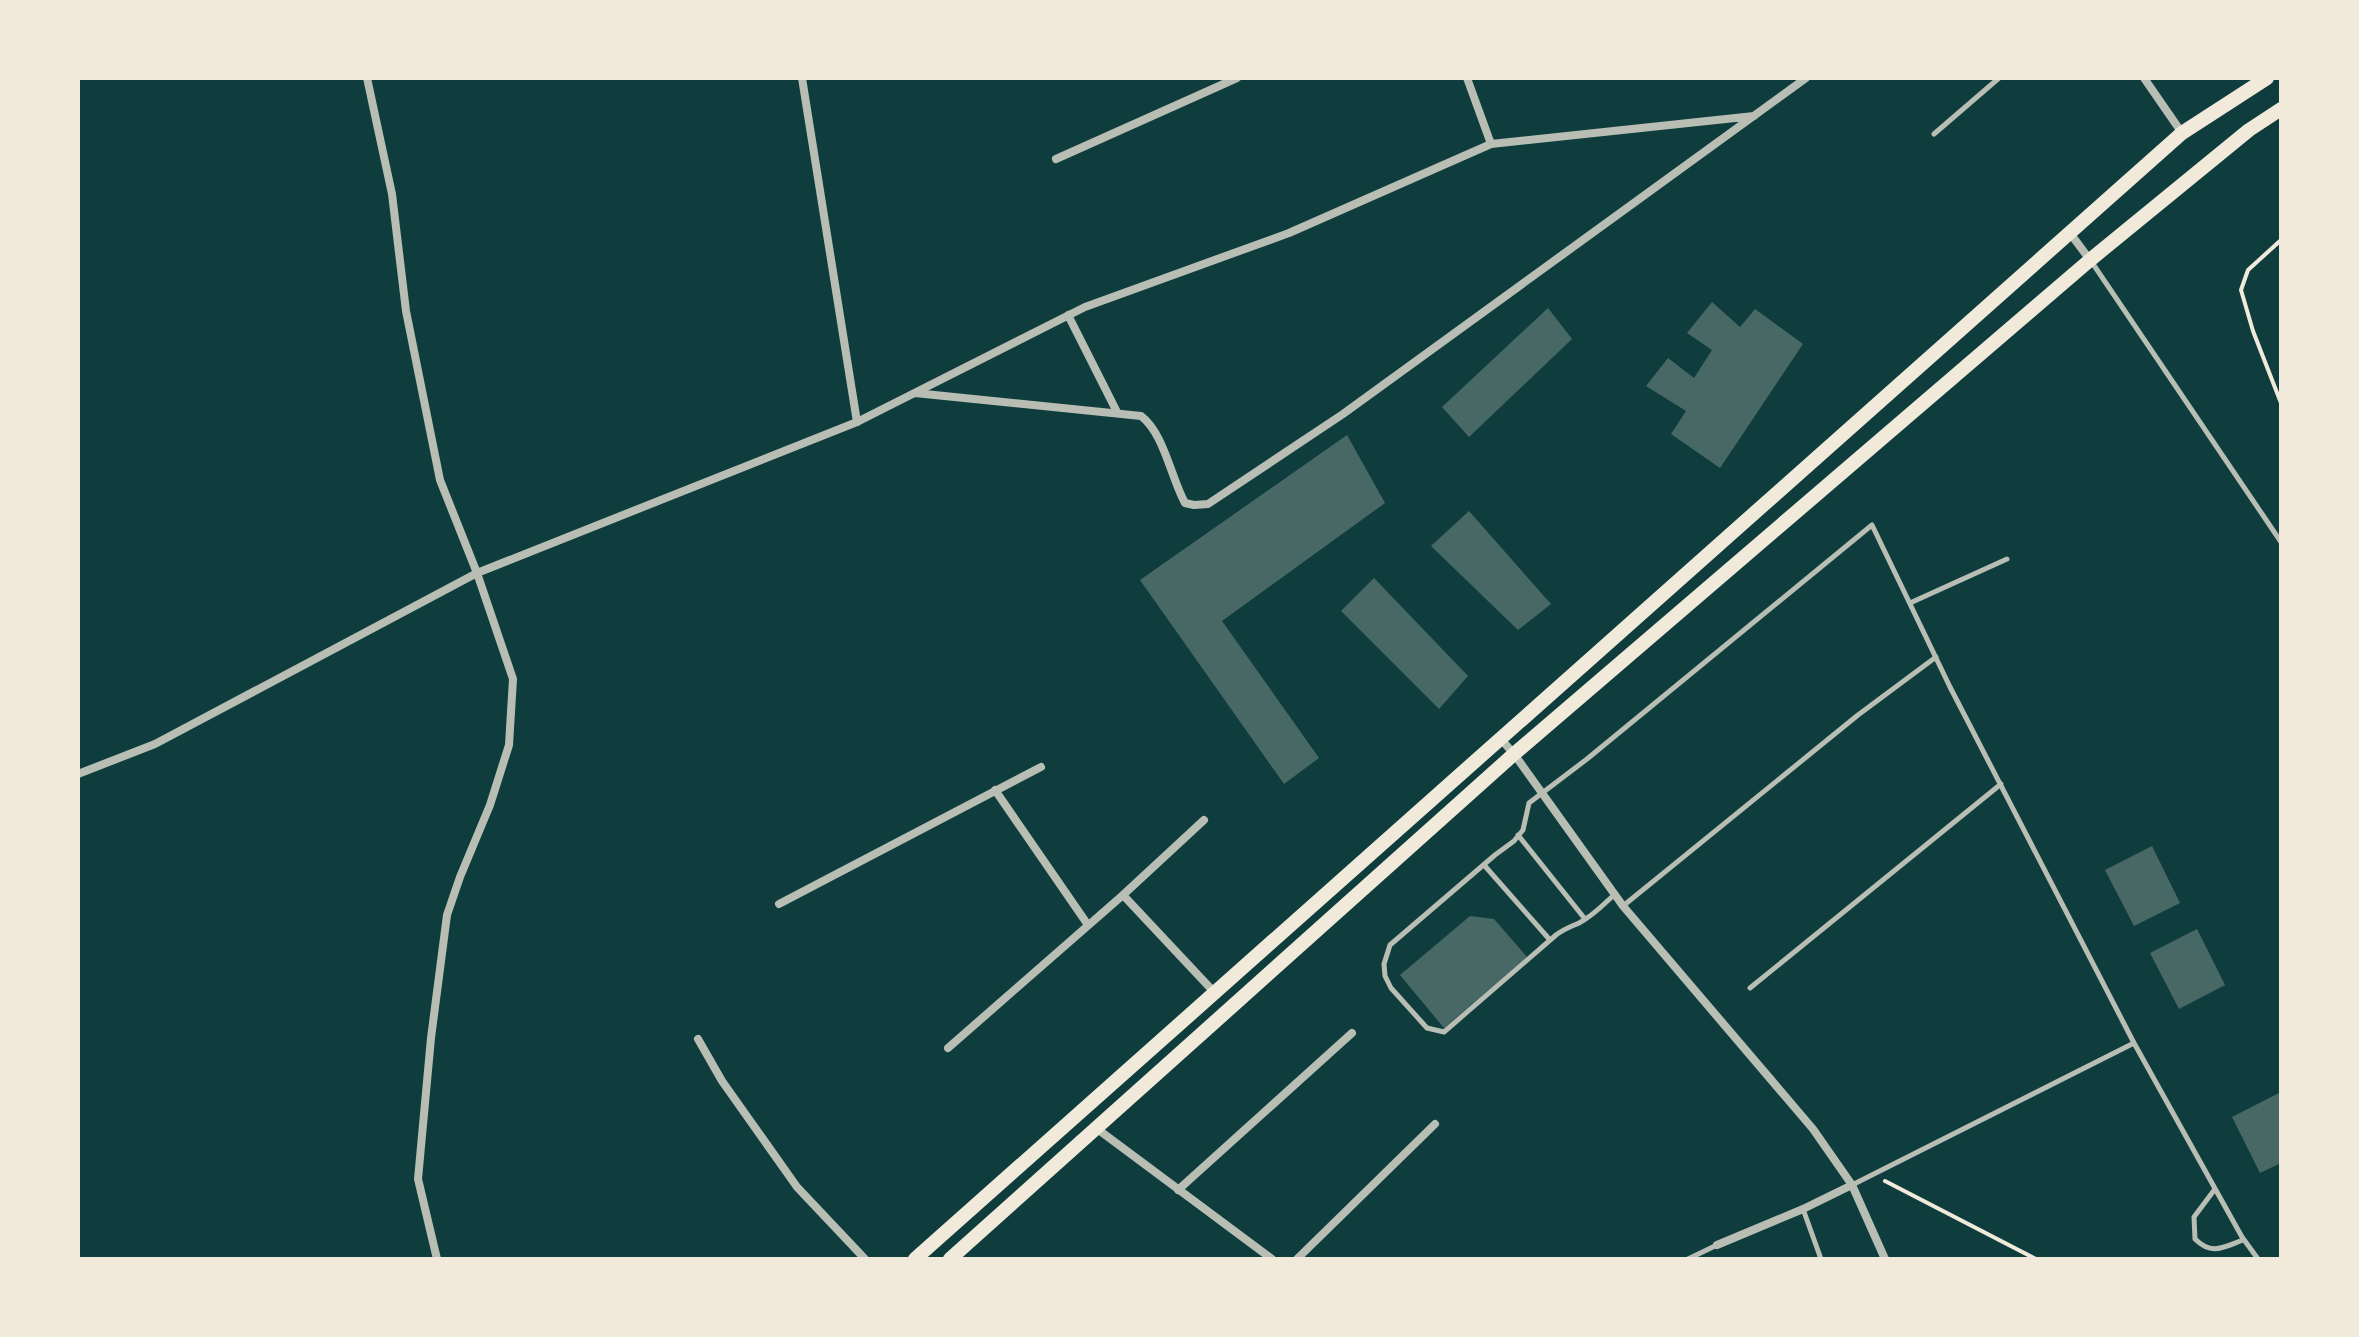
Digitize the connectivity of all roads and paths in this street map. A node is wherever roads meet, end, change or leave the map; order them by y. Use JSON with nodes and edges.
{"nodes":[{"id":1,"x":367,"y":78,"type":"edge"},
{"id":2,"x":802,"y":78,"type":"edge"},
{"id":3,"x":1237,"y":78,"type":"edge"},
{"id":4,"x":1467,"y":78,"type":"edge"},
{"id":5,"x":1806,"y":78,"type":"edge"},
{"id":6,"x":1999,"y":78,"type":"edge"},
{"id":7,"x":2144,"y":78,"type":"edge"},
{"id":8,"x":2267,"y":78,"type":"edge"},
{"id":9,"x":2281,"y":109,"type":"edge"},
{"id":10,"x":1754,"y":116,"type":"junction"},
{"id":11,"x":2182,"y":133,"type":"junction"},
{"id":12,"x":1934,"y":134,"type":"dead end"},
{"id":13,"x":1491,"y":144,"type":"junction"},
{"id":14,"x":1056,"y":159,"type":"dead end"},
{"id":15,"x":2070,"y":233,"type":"junction"},
{"id":16,"x":2281,"y":240,"type":"edge"},
{"id":17,"x":2090,"y":260,"type":"junction"},
{"id":18,"x":1068,"y":315,"type":"junction"},
{"id":19,"x":914,"y":393,"type":"junction"},
{"id":20,"x":2281,"y":403,"type":"edge"},
{"id":21,"x":1117,"y":412,"type":"junction"},
{"id":22,"x":857,"y":422,"type":"junction"},
{"id":23,"x":2281,"y":542,"type":"edge"},
{"id":24,"x":2007,"y":559,"type":"dead end"},
{"id":25,"x":477,"y":573,"type":"junction"},
{"id":26,"x":1910,"y":603,"type":"junction"},
{"id":27,"x":1936,"y":657,"type":"junction"},
{"id":28,"x":1500,"y":738,"type":"junction"},
{"id":29,"x":1514,"y":754,"type":"junction"},
{"id":30,"x":1041,"y":767,"type":"dead end"},
{"id":31,"x":78,"y":774,"type":"edge"},
{"id":32,"x":2001,"y":784,"type":"junction"},
{"id":33,"x":995,"y":790,"type":"junction"},
{"id":34,"x":1542,"y":793,"type":"junction"},
{"id":35,"x":1204,"y":820,"type":"dead end"},
{"id":36,"x":1518,"y":835,"type":"junction"},
{"id":37,"x":1484,"y":865,"type":"junction"},
{"id":38,"x":1615,"y":894,"type":"junction"},
{"id":39,"x":1123,"y":895,"type":"junction"},
{"id":40,"x":779,"y":904,"type":"dead end"},
{"id":41,"x":1623,"y":906,"type":"junction"},
{"id":42,"x":1585,"y":919,"type":"junction"},
{"id":43,"x":1088,"y":925,"type":"junction"},
{"id":44,"x":1550,"y":940,"type":"junction"},
{"id":45,"x":1750,"y":988,"type":"dead end"},
{"id":46,"x":1214,"y":992,"type":"junction"},
{"id":47,"x":1352,"y":1033,"type":"dead end"},
{"id":48,"x":698,"y":1039,"type":"dead end"},
{"id":49,"x":2134,"y":1043,"type":"junction"},
{"id":50,"x":948,"y":1048,"type":"dead end"},
{"id":51,"x":1435,"y":1124,"type":"dead end"},
{"id":52,"x":1096,"y":1128,"type":"junction"},
{"id":53,"x":1872,"y":1174,"type":"junction"},
{"id":54,"x":1852,"y":1185,"type":"junction"},
{"id":55,"x":2215,"y":1189,"type":"junction"},
{"id":56,"x":1178,"y":1190,"type":"junction"},
{"id":57,"x":1803,"y":1209,"type":"junction"},
{"id":58,"x":2244,"y":1240,"type":"junction"},
{"id":59,"x":1717,"y":1245,"type":"joint"},
{"id":60,"x":437,"y":1259,"type":"edge"},
{"id":61,"x":865,"y":1259,"type":"edge"},
{"id":62,"x":915,"y":1259,"type":"edge"},
{"id":63,"x":950,"y":1259,"type":"edge"},
{"id":64,"x":1272,"y":1259,"type":"edge"},
{"id":65,"x":1297,"y":1259,"type":"edge"},
{"id":66,"x":1688,"y":1259,"type":"edge"},
{"id":67,"x":1821,"y":1259,"type":"edge"},
{"id":68,"x":1885,"y":1259,"type":"edge"},
{"id":69,"x":2036,"y":1259,"type":"edge"},
{"id":70,"x":2258,"y":1259,"type":"edge"}],
"edges":[{"from":1,"to":25,"type":"street"},
{"from":2,"to":22,"type":"street"},
{"from":3,"to":14,"type":"street"},
{"from":4,"to":13,"type":"street"},
{"from":5,"to":10,"type":"street"},
{"from":6,"to":12,"type":"lane"},
{"from":7,"to":11,"type":"street"},
{"from":8,"to":11,"type":"main road"},
{"from":9,"to":17,"type":"main road"},
{"from":10,"to":13,"type":"street"},
{"from":10,"to":21,"type":"street"},
{"from":11,"to":15,"type":"main road"},
{"from":13,"to":18,"type":"street"},
{"from":15,"to":17,"type":"street"},
{"from":15,"to":28,"type":"main road"},
{"from":16,"to":20,"type":"path"},
{"from":17,"to":23,"type":"lane"},
{"from":17,"to":29,"type":"main road"},
{"from":18,"to":19,"type":"street"},
{"from":18,"to":21,"type":"street"},
{"from":19,"to":21,"type":"street"},
{"from":19,"to":22,"type":"street"},
{"from":22,"to":25,"type":"street"},
{"from":24,"to":26,"type":"lane"},
{"from":25,"to":31,"type":"street"},
{"from":25,"to":60,"type":"street"},
{"from":26,"to":27,"type":"lane"},
{"from":26,"to":34,"type":"lane"},
{"from":27,"to":32,"type":"lane"},
{"from":27,"to":41,"type":"lane"},
{"from":28,"to":29,"type":"street"},
{"from":28,"to":46,"type":"main road"},
{"from":29,"to":34,"type":"street"},
{"from":29,"to":52,"type":"main road"},
{"from":30,"to":33,"type":"street"},
{"from":32,"to":45,"type":"lane"},
{"from":32,"to":49,"type":"lane"},
{"from":33,"to":40,"type":"street"},
{"from":33,"to":43,"type":"street"},
{"from":34,"to":36,"type":"lane"},
{"from":34,"to":38,"type":"street"},
{"from":35,"to":39,"type":"street"},
{"from":36,"to":37,"type":"lane"},
{"from":36,"to":42,"type":"lane"},
{"from":37,"to":44,"type":"lane"},
{"from":37,"to":44,"type":"lane"},
{"from":38,"to":41,"type":"street"},
{"from":38,"to":42,"type":"lane"},
{"from":39,"to":43,"type":"street"},
{"from":39,"to":46,"type":"street"},
{"from":41,"to":54,"type":"street"},
{"from":42,"to":44,"type":"lane"},
{"from":43,"to":50,"type":"street"},
{"from":46,"to":62,"type":"main road"},
{"from":47,"to":56,"type":"street"},
{"from":48,"to":61,"type":"street"},
{"from":49,"to":53,"type":"lane"},
{"from":49,"to":55,"type":"lane"},
{"from":51,"to":65,"type":"street"},
{"from":52,"to":56,"type":"street"},
{"from":52,"to":63,"type":"main road"},
{"from":53,"to":54,"type":"lane"},
{"from":53,"to":69,"type":"path"},
{"from":54,"to":57,"type":"street"},
{"from":54,"to":68,"type":"street"},
{"from":55,"to":58,"type":"lane"},
{"from":55,"to":58,"type":"lane"},
{"from":56,"to":64,"type":"street"},
{"from":57,"to":59,"type":"street"},
{"from":57,"to":67,"type":"lane"},
{"from":58,"to":70,"type":"lane"},
{"from":59,"to":66,"type":"lane"}]}
